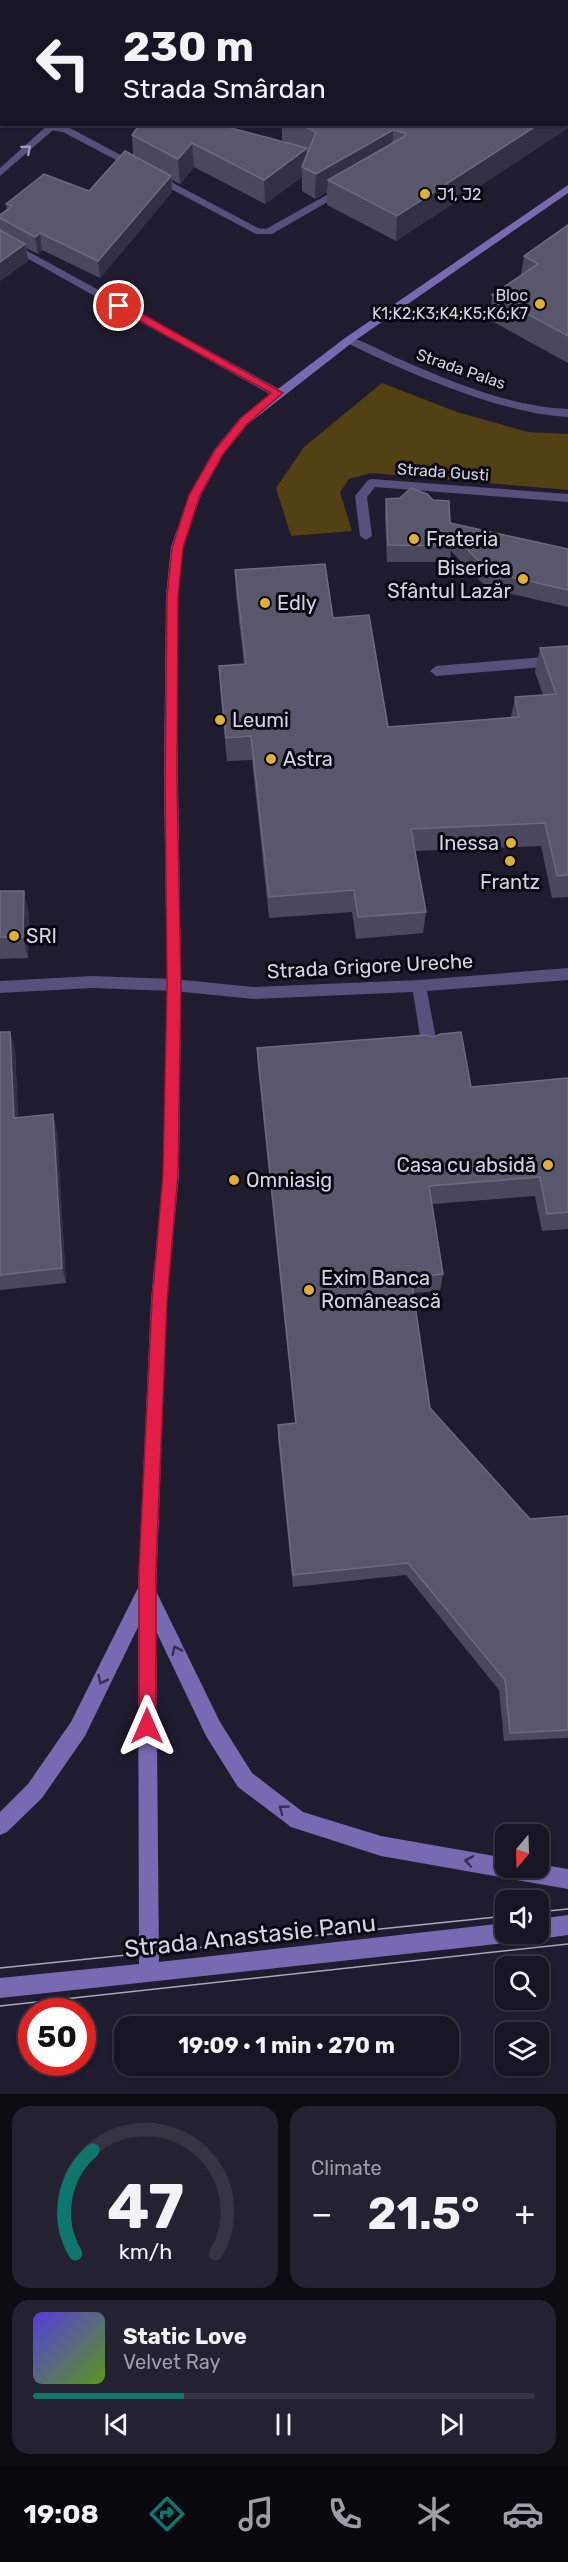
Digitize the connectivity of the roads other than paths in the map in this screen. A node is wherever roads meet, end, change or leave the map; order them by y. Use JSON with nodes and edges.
{"nodes":[{"id":1,"x":53,"y":126,"type":"edge"},
{"id":2,"x":0,"y":173,"type":"edge"},
{"id":3,"x":357,"y":182,"type":"edge"},
{"id":4,"x":568,"y":188,"type":"edge"},
{"id":5,"x":0,"y":239,"type":"edge"},
{"id":6,"x":349,"y":340,"type":"junction"},
{"id":7,"x":278,"y":393,"type":"junction"},
{"id":8,"x":568,"y":413,"type":"edge"},
{"id":9,"x":568,"y":498,"type":"edge"},
{"id":10,"x":366,"y":536,"type":"dead end"},
{"id":11,"x":568,"y":660,"type":"edge"},
{"id":12,"x":436,"y":671,"type":"dead end"},
{"id":13,"x":568,"y":974,"type":"edge"},
{"id":14,"x":174,"y":985,"type":"junction"},
{"id":15,"x":419,"y":986,"type":"junction"},
{"id":16,"x":0,"y":987,"type":"edge"},
{"id":17,"x":430,"y":1049,"type":"edge"},
{"id":18,"x":147,"y":1590,"type":"junction"},
{"id":19,"x":0,"y":1825,"type":"edge"},
{"id":20,"x":568,"y":1879,"type":"edge"},
{"id":21,"x":568,"y":1925,"type":"edge"},
{"id":22,"x":549,"y":1928,"type":"edge"},
{"id":23,"x":495,"y":1934,"type":"edge"},
{"id":24,"x":149,"y":1973,"type":"junction"},
{"id":25,"x":0,"y":1988,"type":"edge"}],
"edges":[{"from":2,"to":1,"type":"street","one_way":true},
{"from":1,"to":3,"type":"street"},
{"from":4,"to":6,"type":"main road"},
{"from":5,"to":7,"type":"street"},
{"from":6,"to":7,"type":"main road"},
{"from":6,"to":8,"type":"street","name":"Strada Palas"},
{"from":7,"to":14,"type":"main road"},
{"from":9,"to":10,"type":"street","name":"Strada Gusti"},
{"from":11,"to":12,"type":"street"},
{"from":13,"to":15,"type":"street","name":"Strada Grigore Ureche"},
{"from":14,"to":15,"type":"street","name":"Strada Grigore Ureche"},
{"from":14,"to":16,"type":"street","name":"Strada Grigore Ureche"},
{"from":14,"to":18,"type":"main road"},
{"from":15,"to":17,"type":"street"},
{"from":18,"to":19,"type":"main road","one_way":true},
{"from":20,"to":18,"type":"main road","one_way":true},
{"from":18,"to":24,"type":"main road"},
{"from":21,"to":22,"type":"main road"},
{"from":23,"to":24,"type":"main road","name":"Strada Anastasie Panu"},
{"from":24,"to":25,"type":"main road","name":"Strada Anastasie Panu"}]}
